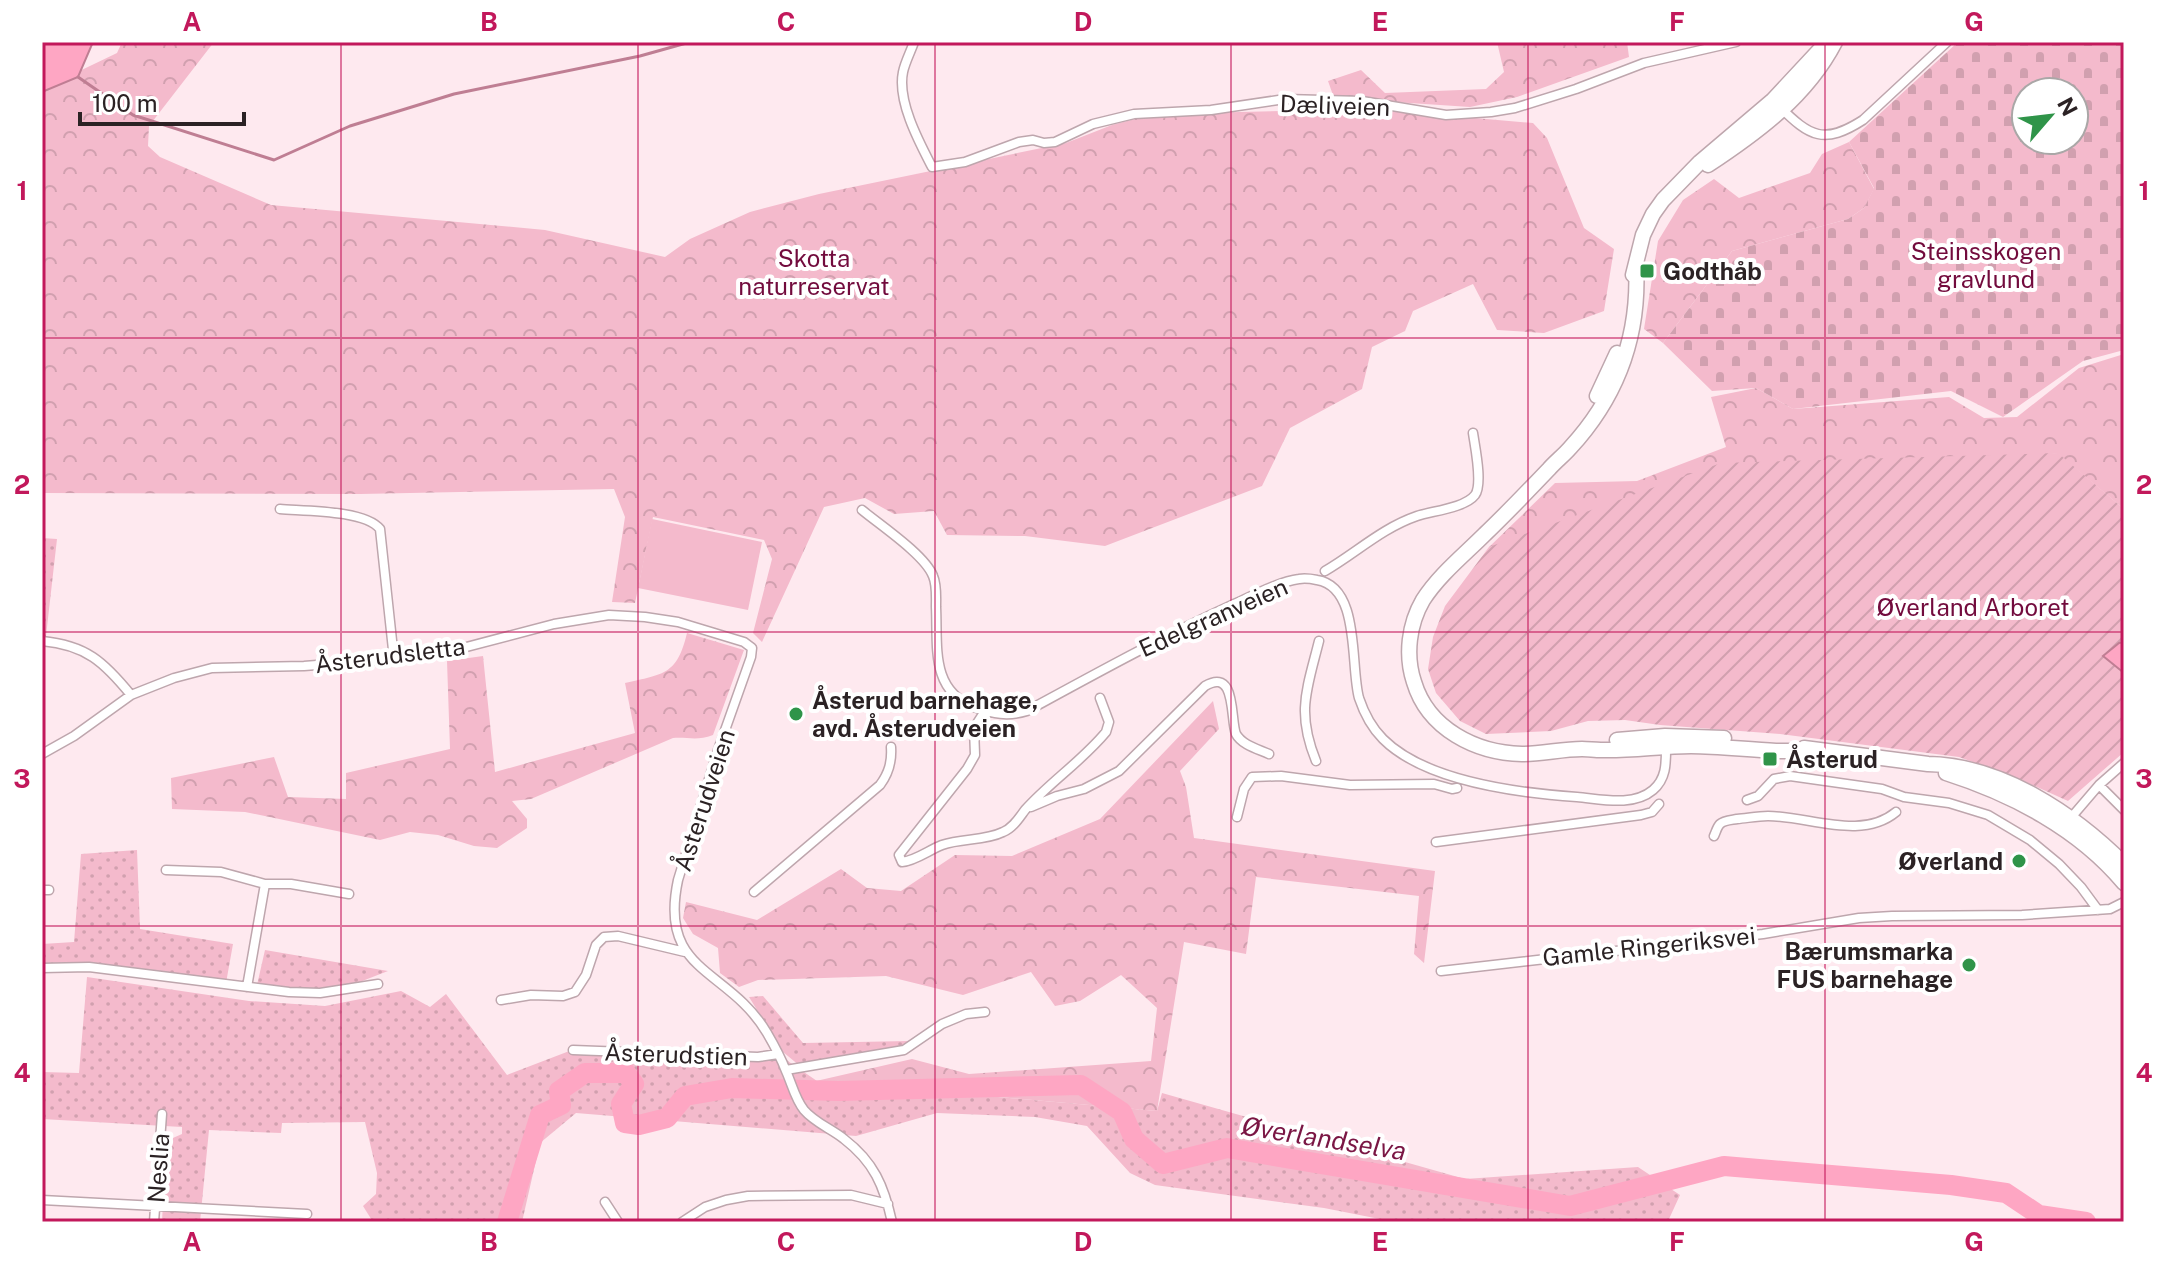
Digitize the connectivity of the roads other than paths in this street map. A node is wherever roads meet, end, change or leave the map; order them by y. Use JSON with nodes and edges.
{"nodes":[{"id":1,"x":914,"y":42,"type":"edge"},
{"id":2,"x":1736,"y":42,"type":"edge"},
{"id":3,"x":1947,"y":42,"type":"edge"},
{"id":4,"x":1831,"y":43,"type":"edge"},
{"id":5,"x":1778,"y":105,"type":"junction"},
{"id":6,"x":1473,"y":433,"type":"dead end"},
{"id":7,"x":280,"y":509,"type":"dead end"},
{"id":8,"x":862,"y":510,"type":"dead end"},
{"id":9,"x":1325,"y":571,"type":"dead end"},
{"id":10,"x":42,"y":641,"type":"edge"},
{"id":11,"x":1319,"y":641,"type":"dead end"},
{"id":12,"x":752,"y":648,"type":"joint"},
{"id":13,"x":394,"y":659,"type":"junction"},
{"id":14,"x":131,"y":695,"type":"junction"},
{"id":15,"x":1100,"y":698,"type":"dead end"},
{"id":16,"x":985,"y":711,"type":"junction"},
{"id":17,"x":1666,"y":742,"type":"junction"},
{"id":18,"x":891,"y":747,"type":"dead end"},
{"id":19,"x":42,"y":754,"type":"edge"},
{"id":20,"x":1269,"y":754,"type":"dead end"},
{"id":21,"x":1316,"y":761,"type":"dead end"},
{"id":22,"x":2124,"y":763,"type":"edge"},
{"id":23,"x":2099,"y":785,"type":"junction"},
{"id":24,"x":1457,"y":788,"type":"dead end"},
{"id":25,"x":1747,"y":800,"type":"dead end"},
{"id":26,"x":1659,"y":804,"type":"dead end"},
{"id":27,"x":1026,"y":809,"type":"junction"},
{"id":28,"x":2124,"y":810,"type":"edge"},
{"id":29,"x":1896,"y":812,"type":"dead end"},
{"id":30,"x":1237,"y":817,"type":"dead end"},
{"id":31,"x":2067,"y":823,"type":"junction"},
{"id":32,"x":1714,"y":836,"type":"dead end"},
{"id":33,"x":1436,"y":842,"type":"dead end"},
{"id":34,"x":2124,"y":864,"type":"edge"},
{"id":35,"x":166,"y":870,"type":"dead end"},
{"id":36,"x":2124,"y":883,"type":"edge"},
{"id":37,"x":265,"y":884,"type":"junction"},
{"id":38,"x":754,"y":892,"type":"dead end"},
{"id":39,"x":349,"y":894,"type":"dead end"},
{"id":40,"x":2124,"y":902,"type":"edge"},
{"id":41,"x":2098,"y":910,"type":"junction"},
{"id":42,"x":685,"y":952,"type":"junction"},
{"id":43,"x":42,"y":968,"type":"edge"},
{"id":44,"x":1441,"y":971,"type":"dead end"},
{"id":45,"x":378,"y":984,"type":"dead end"},
{"id":46,"x":247,"y":987,"type":"junction"},
{"id":47,"x":501,"y":1000,"type":"dead end"},
{"id":48,"x":985,"y":1012,"type":"dead end"},
{"id":49,"x":573,"y":1050,"type":"dead end"},
{"id":50,"x":778,"y":1054,"type":"junction"},
{"id":51,"x":786,"y":1070,"type":"junction"},
{"id":52,"x":162,"y":1114,"type":"dead end"},
{"id":53,"x":42,"y":1200,"type":"edge"},
{"id":54,"x":605,"y":1202,"type":"dead end"},
{"id":55,"x":888,"y":1204,"type":"junction"},
{"id":56,"x":155,"y":1207,"type":"junction"},
{"id":57,"x":307,"y":1214,"type":"dead end"},
{"id":58,"x":154,"y":1222,"type":"edge"},
{"id":59,"x":618,"y":1222,"type":"edge"},
{"id":60,"x":682,"y":1222,"type":"edge"},
{"id":61,"x":892,"y":1222,"type":"edge"}],
"edges":[{"from":1,"to":2,"type":"street","name":"Dæliveien"},
{"from":3,"to":5,"type":"street"},
{"from":4,"to":5,"type":"main road"},
{"from":5,"to":17,"type":"main road"},
{"from":6,"to":9,"type":"street"},
{"from":7,"to":13,"type":"street"},
{"from":8,"to":16,"type":"street"},
{"from":10,"to":14,"type":"street"},
{"from":11,"to":21,"type":"street"},
{"from":12,"to":13,"type":"street","name":"Åsterudsletta"},
{"from":12,"to":42,"type":"street","name":"Åsterudveien"},
{"from":13,"to":14,"type":"street","name":"Åsterudsletta"},
{"from":14,"to":19,"type":"street","name":"Åsterudsletta"},
{"from":15,"to":27,"type":"street"},
{"from":16,"to":17,"type":"street","name":"Edelgranveien"},
{"from":16,"to":27,"type":"street"},
{"from":17,"to":31,"type":"main road"},
{"from":18,"to":38,"type":"street"},
{"from":20,"to":27,"type":"street"},
{"from":22,"to":23,"type":"street"},
{"from":23,"to":28,"type":"street"},
{"from":23,"to":31,"type":"street"},
{"from":24,"to":30,"type":"street"},
{"from":25,"to":41,"type":"street"},
{"from":26,"to":33,"type":"street"},
{"from":29,"to":32,"type":"street"},
{"from":31,"to":34,"type":"main road"},
{"from":31,"to":36,"type":"main road"},
{"from":35,"to":37,"type":"street"},
{"from":37,"to":39,"type":"street"},
{"from":37,"to":46,"type":"street"},
{"from":40,"to":41,"type":"street","name":"Gamle Ringeriksvei"},
{"from":41,"to":44,"type":"street","name":"Gamle Ringeriksvei"},
{"from":42,"to":47,"type":"street"},
{"from":42,"to":50,"type":"street"},
{"from":43,"to":46,"type":"street"},
{"from":45,"to":46,"type":"street"},
{"from":48,"to":51,"type":"street"},
{"from":49,"to":50,"type":"street","name":"Åsterudstien"},
{"from":50,"to":51,"type":"street"},
{"from":51,"to":55,"type":"street"},
{"from":52,"to":56,"type":"street","name":"Neslia"},
{"from":53,"to":56,"type":"street"},
{"from":54,"to":59,"type":"street"},
{"from":55,"to":60,"type":"street"},
{"from":55,"to":61,"type":"street"},
{"from":56,"to":57,"type":"street"},
{"from":56,"to":58,"type":"street","name":"Neslia"}]}
